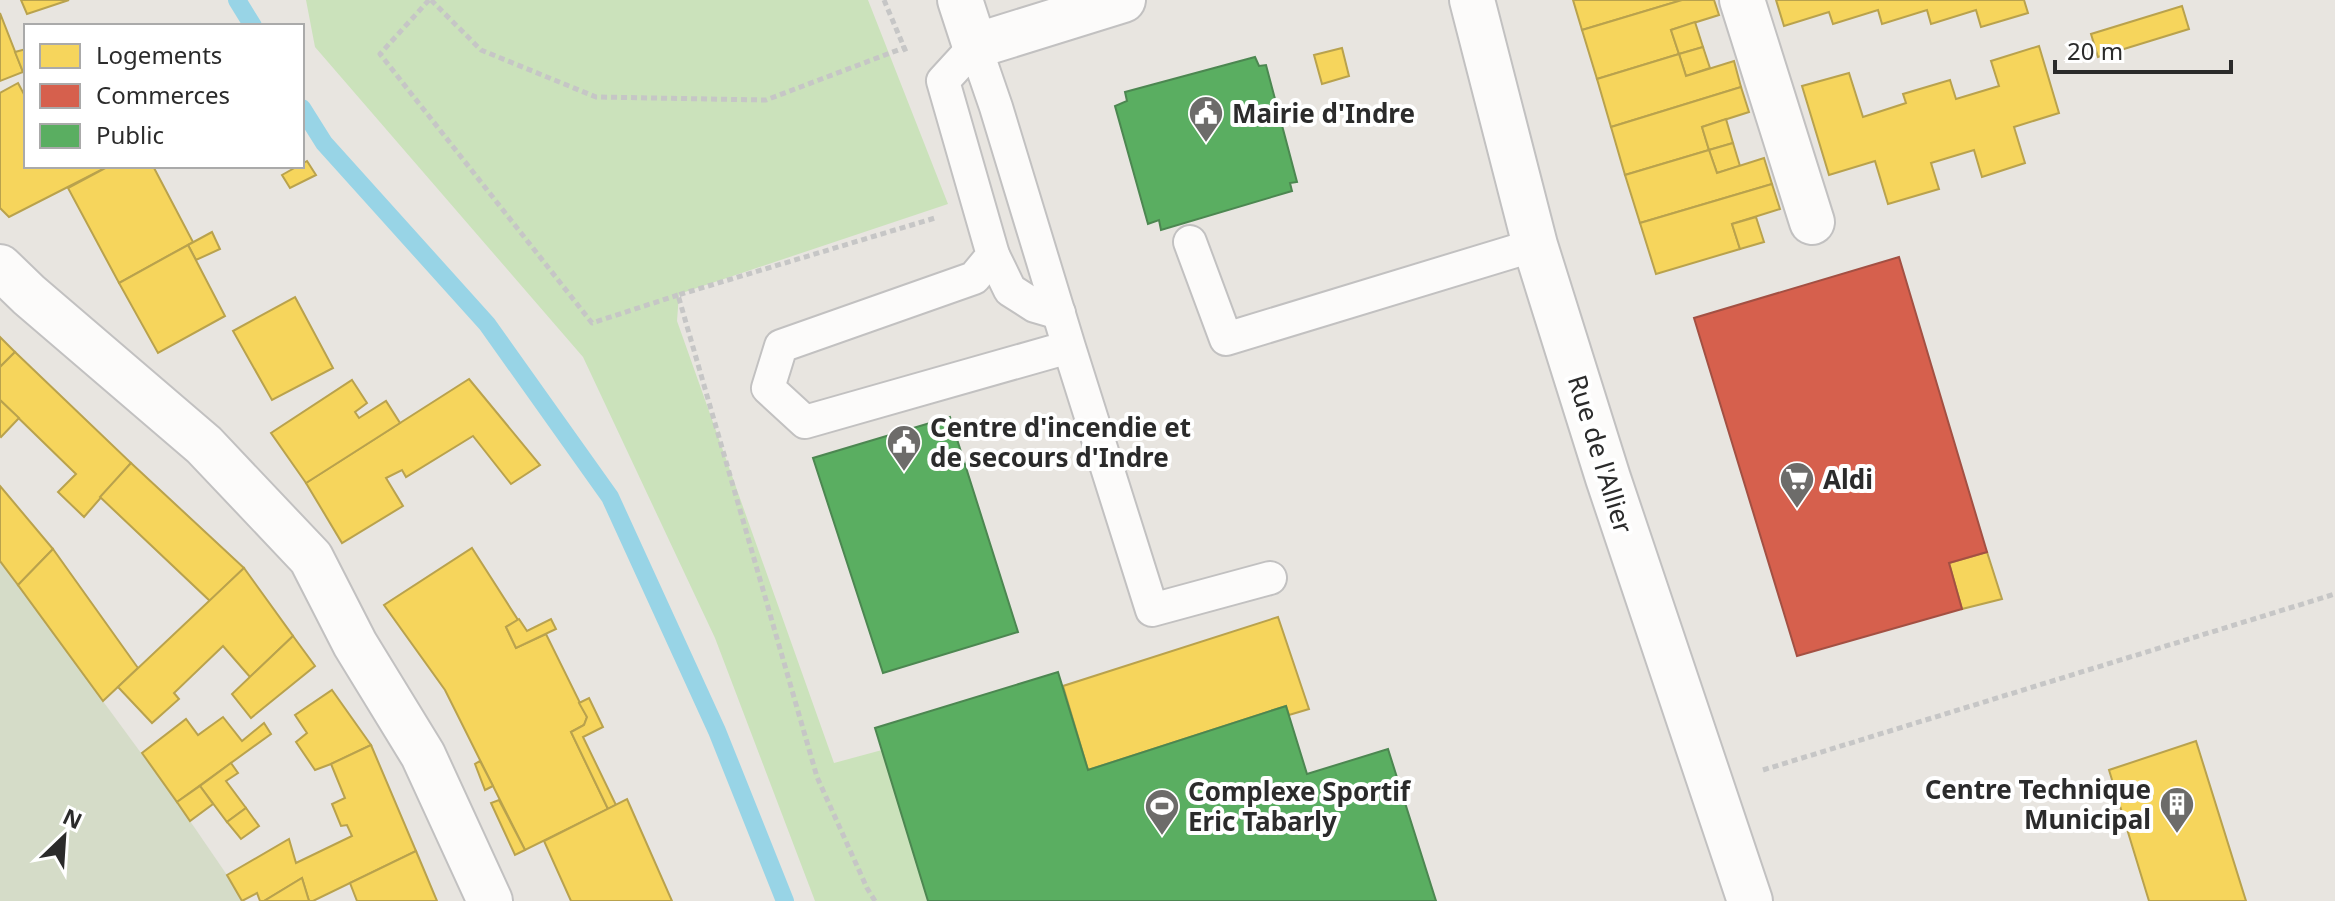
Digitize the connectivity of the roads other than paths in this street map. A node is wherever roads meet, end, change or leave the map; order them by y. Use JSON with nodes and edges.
{"nodes":[{"id":1,"x":960,"y":0,"type":"edge"},
{"id":2,"x":1123,"y":0,"type":"edge"},
{"id":3,"x":1472,"y":0,"type":"edge"},
{"id":4,"x":1742,"y":0,"type":"edge"},
{"id":5,"x":975,"y":46,"type":"junction"},
{"id":6,"x":1812,"y":222,"type":"dead end"},
{"id":7,"x":1190,"y":242,"type":"dead end"},
{"id":8,"x":1535,"y":245,"type":"junction"},
{"id":9,"x":993,"y":255,"type":"junction"},
{"id":10,"x":0,"y":267,"type":"edge"},
{"id":11,"x":1059,"y":313,"type":"junction"},
{"id":12,"x":1069,"y":347,"type":"junction"},
{"id":13,"x":1270,"y":578,"type":"dead end"},
{"id":14,"x":490,"y":901,"type":"edge"},
{"id":15,"x":1750,"y":901,"type":"edge"}],
"edges":[{"from":1,"to":5,"type":"street"},
{"from":2,"to":5,"type":"street"},
{"from":3,"to":8,"type":"street","name":"Rue de l'Allier"},
{"from":4,"to":6,"type":"street"},
{"from":5,"to":9,"type":"lane"},
{"from":5,"to":11,"type":"lane"},
{"from":7,"to":8,"type":"lane"},
{"from":8,"to":15,"type":"street","name":"Rue de l'Allier"},
{"from":9,"to":11,"type":"lane"},
{"from":9,"to":12,"type":"lane"},
{"from":10,"to":14,"type":"street"},
{"from":11,"to":12,"type":"lane"},
{"from":12,"to":13,"type":"lane"}]}
